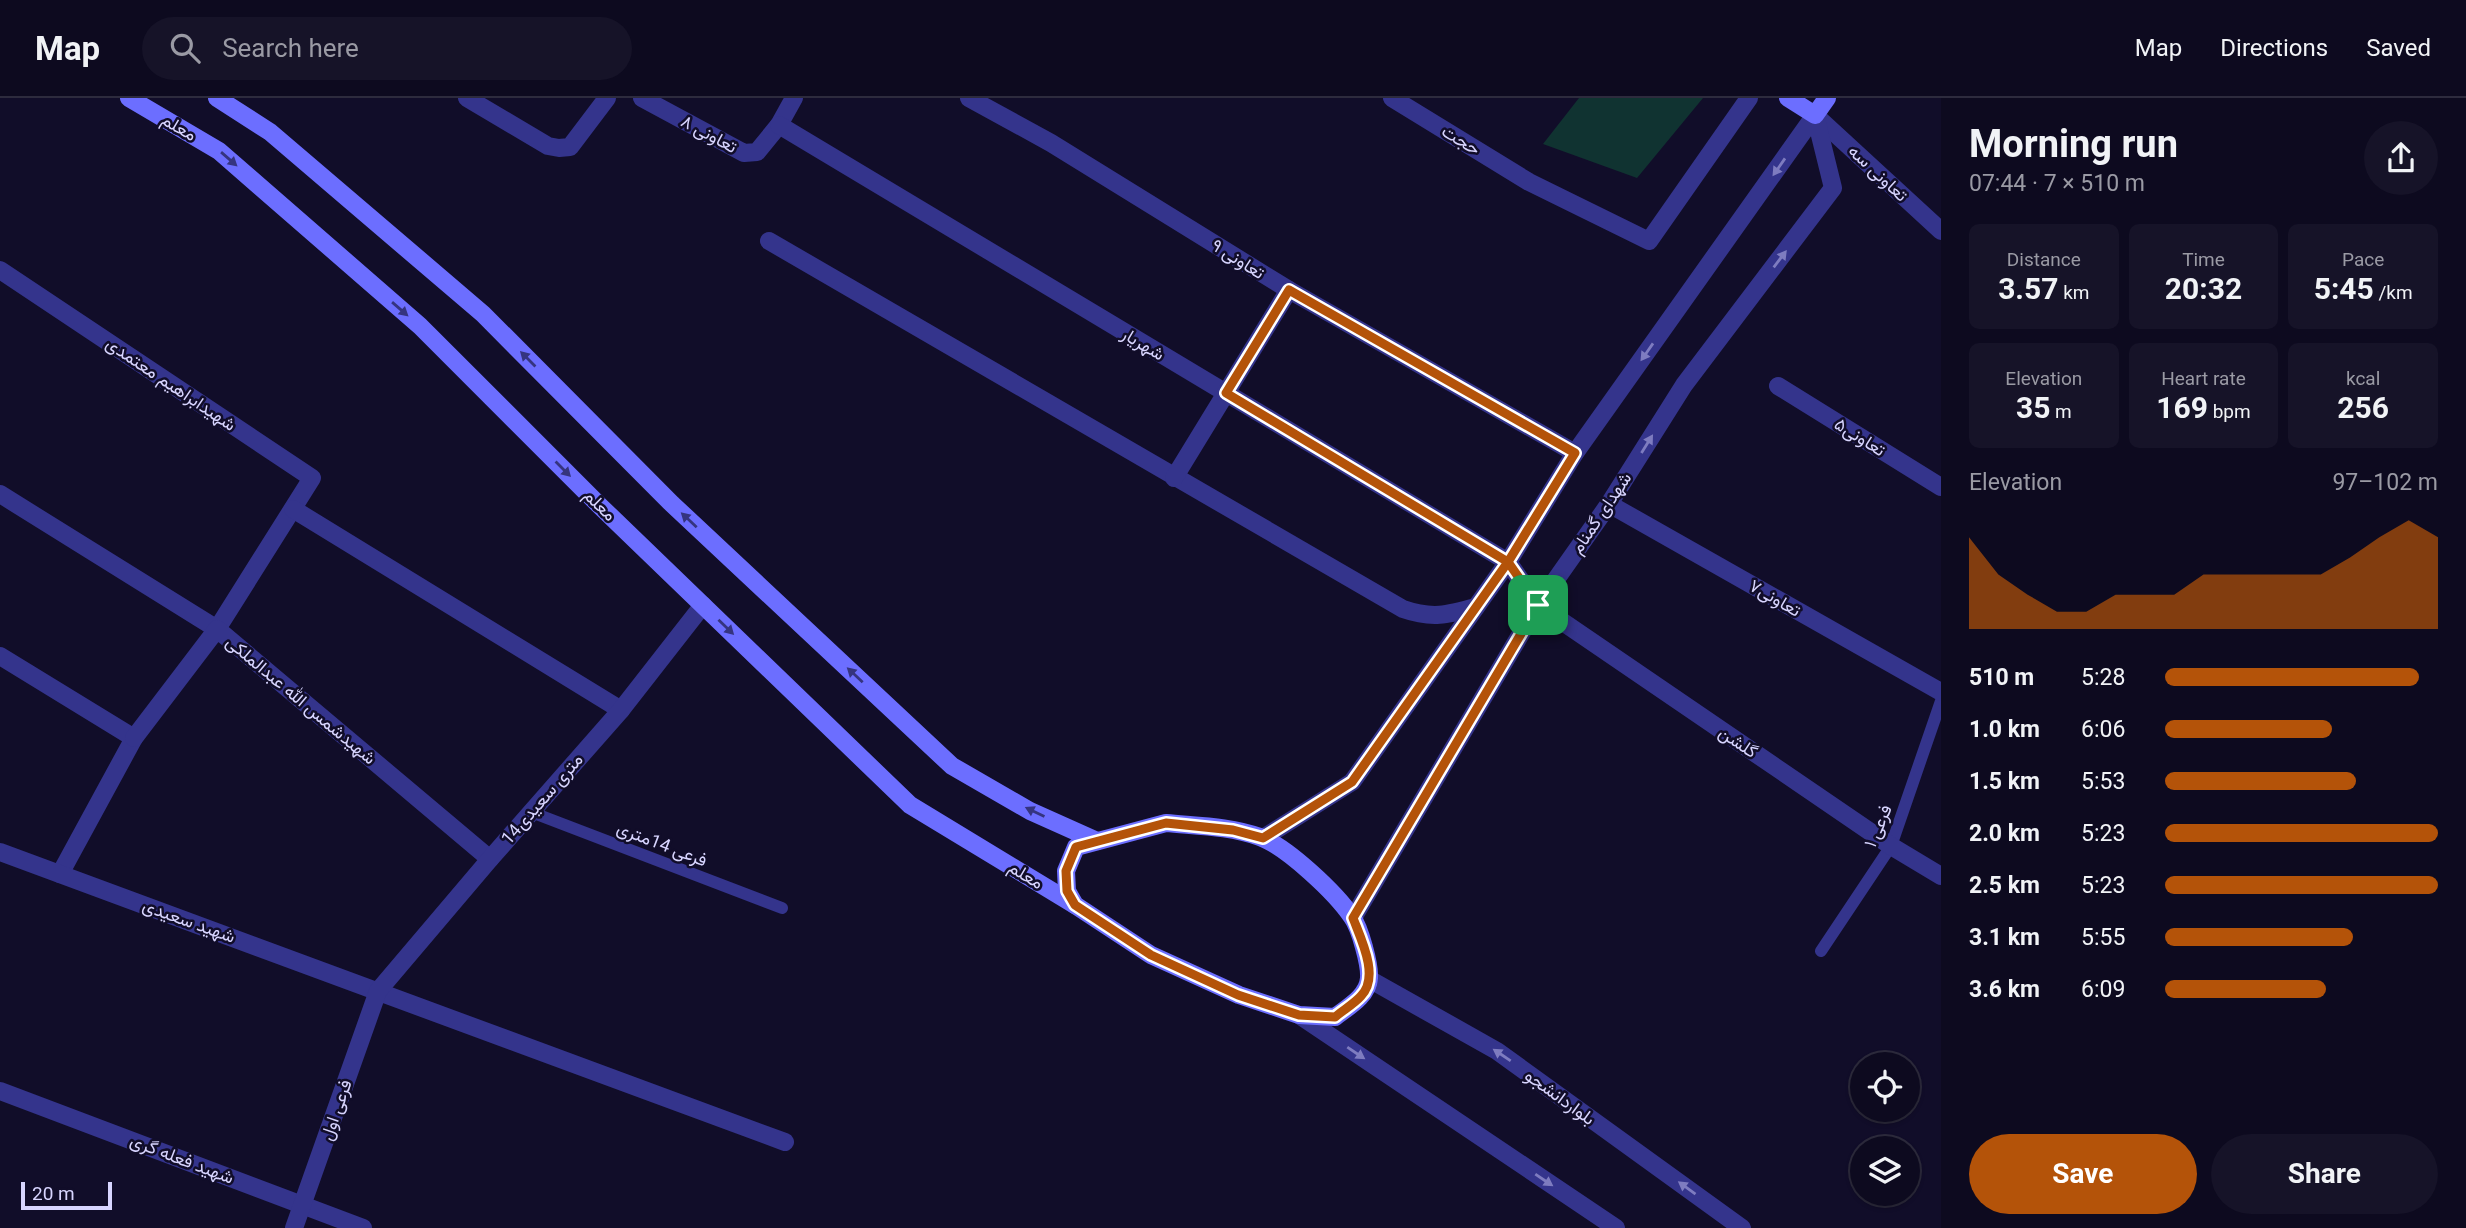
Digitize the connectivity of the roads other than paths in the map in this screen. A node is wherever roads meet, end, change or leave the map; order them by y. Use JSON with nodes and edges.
{"nodes":[{"id":1,"x":130,"y":98,"type":"edge"},
{"id":2,"x":217,"y":98,"type":"edge"},
{"id":3,"x":467,"y":98,"type":"edge"},
{"id":4,"x":607,"y":98,"type":"edge"},
{"id":5,"x":642,"y":98,"type":"edge"},
{"id":6,"x":794,"y":98,"type":"edge"},
{"id":7,"x":969,"y":98,"type":"edge"},
{"id":8,"x":1392,"y":98,"type":"edge"},
{"id":9,"x":1749,"y":98,"type":"edge"},
{"id":10,"x":1788,"y":98,"type":"edge"},
{"id":11,"x":1827,"y":98,"type":"edge"},
{"id":12,"x":1815,"y":115,"type":"junction"},
{"id":13,"x":779,"y":125,"type":"junction"},
{"id":14,"x":1941,"y":231,"type":"edge"},
{"id":15,"x":769,"y":241,"type":"dead end"},
{"id":16,"x":0,"y":270,"type":"edge"},
{"id":17,"x":1289,"y":290,"type":"junction"},
{"id":18,"x":1778,"y":386,"type":"dead end"},
{"id":19,"x":1226,"y":393,"type":"junction"},
{"id":20,"x":1575,"y":453,"type":"junction"},
{"id":21,"x":1174,"y":478,"type":"junction"},
{"id":22,"x":1941,"y":488,"type":"edge"},
{"id":23,"x":0,"y":494,"type":"edge"},
{"id":24,"x":1609,"y":504,"type":"junction"},
{"id":25,"x":293,"y":509,"type":"junction"},
{"id":26,"x":1508,"y":562,"type":"junction"},
{"id":27,"x":703,"y":605,"type":"junction"},
{"id":28,"x":1538,"y":605,"type":"junction"},
{"id":29,"x":1476,"y":607,"type":"junction"},
{"id":30,"x":217,"y":629,"type":"junction"},
{"id":31,"x":0,"y":656,"type":"edge"},
{"id":32,"x":1941,"y":692,"type":"edge"},
{"id":33,"x":1941,"y":701,"type":"edge"},
{"id":34,"x":621,"y":710,"type":"junction"},
{"id":35,"x":134,"y":738,"type":"junction"},
{"id":36,"x":531,"y":812,"type":"junction"},
{"id":37,"x":1263,"y":838,"type":"junction"},
{"id":38,"x":1097,"y":841,"type":"junction"},
{"id":39,"x":1891,"y":846,"type":"junction"},
{"id":40,"x":0,"y":852,"type":"edge"},
{"id":41,"x":490,"y":859,"type":"junction"},
{"id":42,"x":60,"y":874,"type":"junction"},
{"id":43,"x":1941,"y":876,"type":"edge"},
{"id":44,"x":1075,"y":905,"type":"junction"},
{"id":45,"x":782,"y":908,"type":"dead end"},
{"id":46,"x":1353,"y":918,"type":"junction"},
{"id":47,"x":1821,"y":951,"type":"dead end"},
{"id":48,"x":1369,"y":979,"type":"junction"},
{"id":49,"x":378,"y":991,"type":"junction"},
{"id":50,"x":1299,"y":1015,"type":"junction"},
{"id":51,"x":0,"y":1091,"type":"edge"},
{"id":52,"x":785,"y":1142,"type":"dead end"},
{"id":53,"x":302,"y":1205,"type":"junction"},
{"id":54,"x":294,"y":1228,"type":"edge"},
{"id":55,"x":363,"y":1228,"type":"edge"},
{"id":56,"x":1616,"y":1228,"type":"edge"},
{"id":57,"x":1742,"y":1228,"type":"edge"}],
"edges":[{"from":1,"to":27,"type":"street","name":"معلم","one_way":true},
{"from":38,"to":2,"type":"street","one_way":true},
{"from":3,"to":4,"type":"street"},
{"from":5,"to":13,"type":"street","name":"تعاونی ۸"},
{"from":6,"to":13,"type":"street","name":"تعاونی ۸"},
{"from":7,"to":17,"type":"street","name":"تعاونی ۹"},
{"from":8,"to":9,"type":"street","name":"حجت"},
{"from":10,"to":12,"type":"street"},
{"from":11,"to":12,"type":"street"},
{"from":12,"to":14,"type":"street","name":"تعاونی سه"},
{"from":12,"to":20,"type":"street","one_way":true},
{"from":24,"to":12,"type":"street","name":"شهدای گمنام","one_way":true},
{"from":13,"to":19,"type":"street","name":"شهریار"},
{"from":15,"to":21,"type":"street"},
{"from":16,"to":25,"type":"street","name":"شهیدابراهیم معتمدی"},
{"from":17,"to":19,"type":"street"},
{"from":17,"to":20,"type":"street","name":"تعاونی ۹"},
{"from":18,"to":22,"type":"street","name":"تعاونی۵"},
{"from":19,"to":21,"type":"street"},
{"from":19,"to":26,"type":"street","name":"شهریار"},
{"from":20,"to":26,"type":"street"},
{"from":21,"to":29,"type":"street"},
{"from":23,"to":30,"type":"street"},
{"from":24,"to":28,"type":"street","name":"شهدای گمنام"},
{"from":24,"to":32,"type":"street","name":"تعاونی۷"},
{"from":25,"to":30,"type":"street","name":"شهیدابراهیم معتمدی"},
{"from":25,"to":34,"type":"street"},
{"from":26,"to":28,"type":"street"},
{"from":26,"to":29,"type":"street"},
{"from":27,"to":34,"type":"street","name":"14متری سعیدی"},
{"from":27,"to":44,"type":"street","name":"معلم","one_way":true},
{"from":28,"to":39,"type":"street","name":"گلشن"},
{"from":28,"to":46,"type":"street","name":"شهدای گمنام"},
{"from":29,"to":37,"type":"street"},
{"from":30,"to":35,"type":"street","name":"شهیدشمس الله عبدالملکی"},
{"from":30,"to":41,"type":"street","name":"شهیدشمس الله عبدالملکی"},
{"from":31,"to":35,"type":"street"},
{"from":33,"to":39,"type":"lane","name":"فرعی ۱"},
{"from":34,"to":36,"type":"street","name":"14متری سعیدی"},
{"from":35,"to":42,"type":"street","name":"شهیدشمس الله عبدالملکی"},
{"from":36,"to":41,"type":"street","name":"14متری سعیدی"},
{"from":36,"to":45,"type":"lane","name":"فرعی 14متری"},
{"from":37,"to":38,"type":"street"},
{"from":37,"to":46,"type":"street"},
{"from":38,"to":44,"type":"street"},
{"from":39,"to":43,"type":"street","name":"گلشن"},
{"from":39,"to":47,"type":"lane","name":"فرعی ۱"},
{"from":40,"to":42,"type":"street","name":"شهید سعیدی"},
{"from":41,"to":49,"type":"street","name":"14متری سعیدی"},
{"from":42,"to":49,"type":"street","name":"شهید سعیدی"},
{"from":44,"to":50,"type":"street","name":"معلم"},
{"from":46,"to":48,"type":"street"},
{"from":48,"to":50,"type":"street","name":"معلم"},
{"from":57,"to":48,"type":"street","name":"بلواردانشجو","one_way":true},
{"from":49,"to":52,"type":"street","name":"شهید سعیدی"},
{"from":49,"to":53,"type":"street","name":"فرعی اول"},
{"from":50,"to":56,"type":"street","one_way":true},
{"from":51,"to":53,"type":"street","name":"شهید فعله گری"},
{"from":53,"to":54,"type":"street","name":"فرعی اول"},
{"from":53,"to":55,"type":"street","name":"شهید فعله گری"}]}
